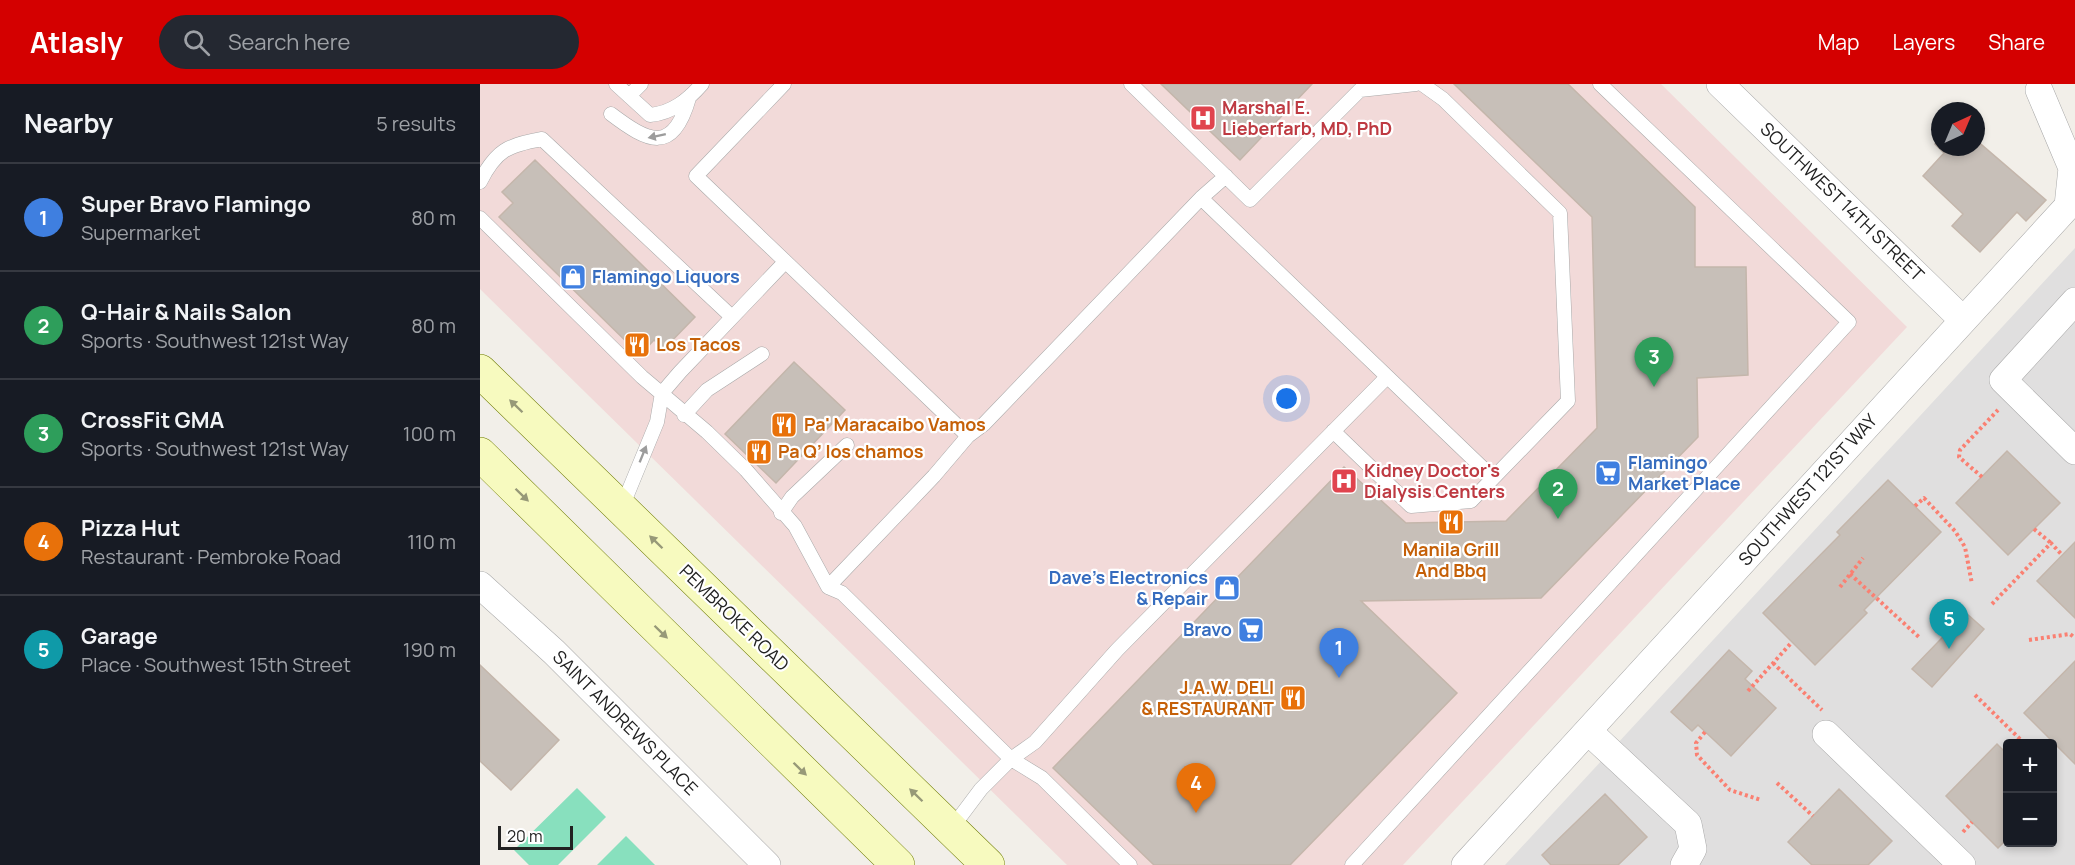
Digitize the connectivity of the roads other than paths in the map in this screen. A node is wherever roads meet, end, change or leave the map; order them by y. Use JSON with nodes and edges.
{"nodes":[{"id":1,"x":616,"y":84,"type":"edge"},
{"id":2,"x":640,"y":84,"type":"edge"},
{"id":3,"x":702,"y":84,"type":"edge"},
{"id":4,"x":784,"y":84,"type":"edge"},
{"id":5,"x":1131,"y":84,"type":"edge"},
{"id":6,"x":1416,"y":84,"type":"edge"},
{"id":7,"x":1422,"y":84,"type":"edge"},
{"id":8,"x":1600,"y":84,"type":"edge"},
{"id":9,"x":1720,"y":84,"type":"edge"},
{"id":10,"x":2039,"y":90,"type":"dead end"},
{"id":11,"x":629,"y":96,"type":"junction"},
{"id":12,"x":689,"y":98,"type":"junction"},
{"id":13,"x":611,"y":114,"type":"dead end"},
{"id":14,"x":1226,"y":176,"type":"junction"},
{"id":15,"x":480,"y":182,"type":"edge"},
{"id":16,"x":1201,"y":198,"type":"junction"},
{"id":17,"x":480,"y":218,"type":"edge"},
{"id":18,"x":785,"y":262,"type":"junction"},
{"id":19,"x":2075,"y":301,"type":"edge"},
{"id":20,"x":732,"y":317,"type":"junction"},
{"id":21,"x":1964,"y":320,"type":"junction"},
{"id":22,"x":762,"y":354,"type":"dead end"},
{"id":23,"x":480,"y":371,"type":"edge"},
{"id":24,"x":1387,"y":376,"type":"junction"},
{"id":25,"x":663,"y":393,"type":"junction"},
{"id":26,"x":684,"y":415,"type":"junction"},
{"id":27,"x":1333,"y":431,"type":"junction"},
{"id":28,"x":969,"y":436,"type":"junction"},
{"id":29,"x":847,"y":445,"type":"dead end"},
{"id":30,"x":2075,"y":451,"type":"edge"},
{"id":31,"x":480,"y":454,"type":"edge"},
{"id":32,"x":1493,"y":478,"type":"junction"},
{"id":33,"x":621,"y":509,"type":"junction"},
{"id":34,"x":781,"y":513,"type":"junction"},
{"id":35,"x":480,"y":585,"type":"edge"},
{"id":36,"x":828,"y":587,"type":"junction"},
{"id":37,"x":1825,"y":723,"type":"road end"},
{"id":38,"x":1588,"y":731,"type":"junction"},
{"id":39,"x":1011,"y":759,"type":"junction"},
{"id":40,"x":951,"y":829,"type":"junction"},
{"id":41,"x":1688,"y":857,"type":"edge"},
{"id":42,"x":767,"y":865,"type":"edge"},
{"id":43,"x":898,"y":865,"type":"edge"},
{"id":44,"x":988,"y":865,"type":"edge"},
{"id":45,"x":1130,"y":865,"type":"edge"},
{"id":46,"x":1352,"y":865,"type":"edge"},
{"id":47,"x":1465,"y":865,"type":"edge"},
{"id":48,"x":1962,"y":865,"type":"edge"}],
"edges":[{"from":1,"to":11,"type":"lane"},
{"from":2,"to":11,"type":"lane"},
{"from":3,"to":12,"type":"lane"},
{"from":4,"to":18,"type":"lane"},
{"from":5,"to":14,"type":"lane"},
{"from":6,"to":14,"type":"lane"},
{"from":7,"to":32,"type":"lane"},
{"from":8,"to":46,"type":"lane"},
{"from":9,"to":21,"type":"street","name":"SOUTHWEST 14TH STREET"},
{"from":10,"to":21,"type":"street","name":"SOUTHWEST 121ST WAY"},
{"from":11,"to":12,"type":"lane"},
{"from":12,"to":13,"type":"lane","one_way":true},
{"from":14,"to":16,"type":"lane"},
{"from":15,"to":20,"type":"lane"},
{"from":16,"to":24,"type":"lane"},
{"from":16,"to":28,"type":"lane"},
{"from":17,"to":25,"type":"lane"},
{"from":18,"to":20,"type":"lane"},
{"from":18,"to":28,"type":"lane"},
{"from":19,"to":30,"type":"street"},
{"from":20,"to":25,"type":"lane"},
{"from":21,"to":38,"type":"street","name":"SOUTHWEST 121ST WAY"},
{"from":22,"to":26,"type":"lane"},
{"from":33,"to":23,"type":"main road","name":"PEMBROKE ROAD","one_way":true},
{"from":24,"to":27,"type":"lane"},
{"from":24,"to":32,"type":"lane"},
{"from":25,"to":26,"type":"lane"},
{"from":33,"to":25,"type":"lane","one_way":true},
{"from":26,"to":34,"type":"lane"},
{"from":27,"to":32,"type":"lane"},
{"from":27,"to":39,"type":"lane"},
{"from":28,"to":36,"type":"lane"},
{"from":29,"to":34,"type":"lane"},
{"from":31,"to":43,"type":"main road","one_way":true},
{"from":40,"to":33,"type":"main road","name":"PEMBROKE ROAD","one_way":true},
{"from":34,"to":36,"type":"lane"},
{"from":35,"to":42,"type":"street","name":"SAINT ANDREWS PLACE"},
{"from":36,"to":39,"type":"lane"},
{"from":37,"to":48,"type":"street"},
{"from":38,"to":41,"type":"street"},
{"from":38,"to":47,"type":"street","name":"SOUTHWEST 121ST WAY"},
{"from":39,"to":40,"type":"lane"},
{"from":39,"to":45,"type":"lane"},
{"from":40,"to":44,"type":"main road","name":"PEMBROKE ROAD"}]}
